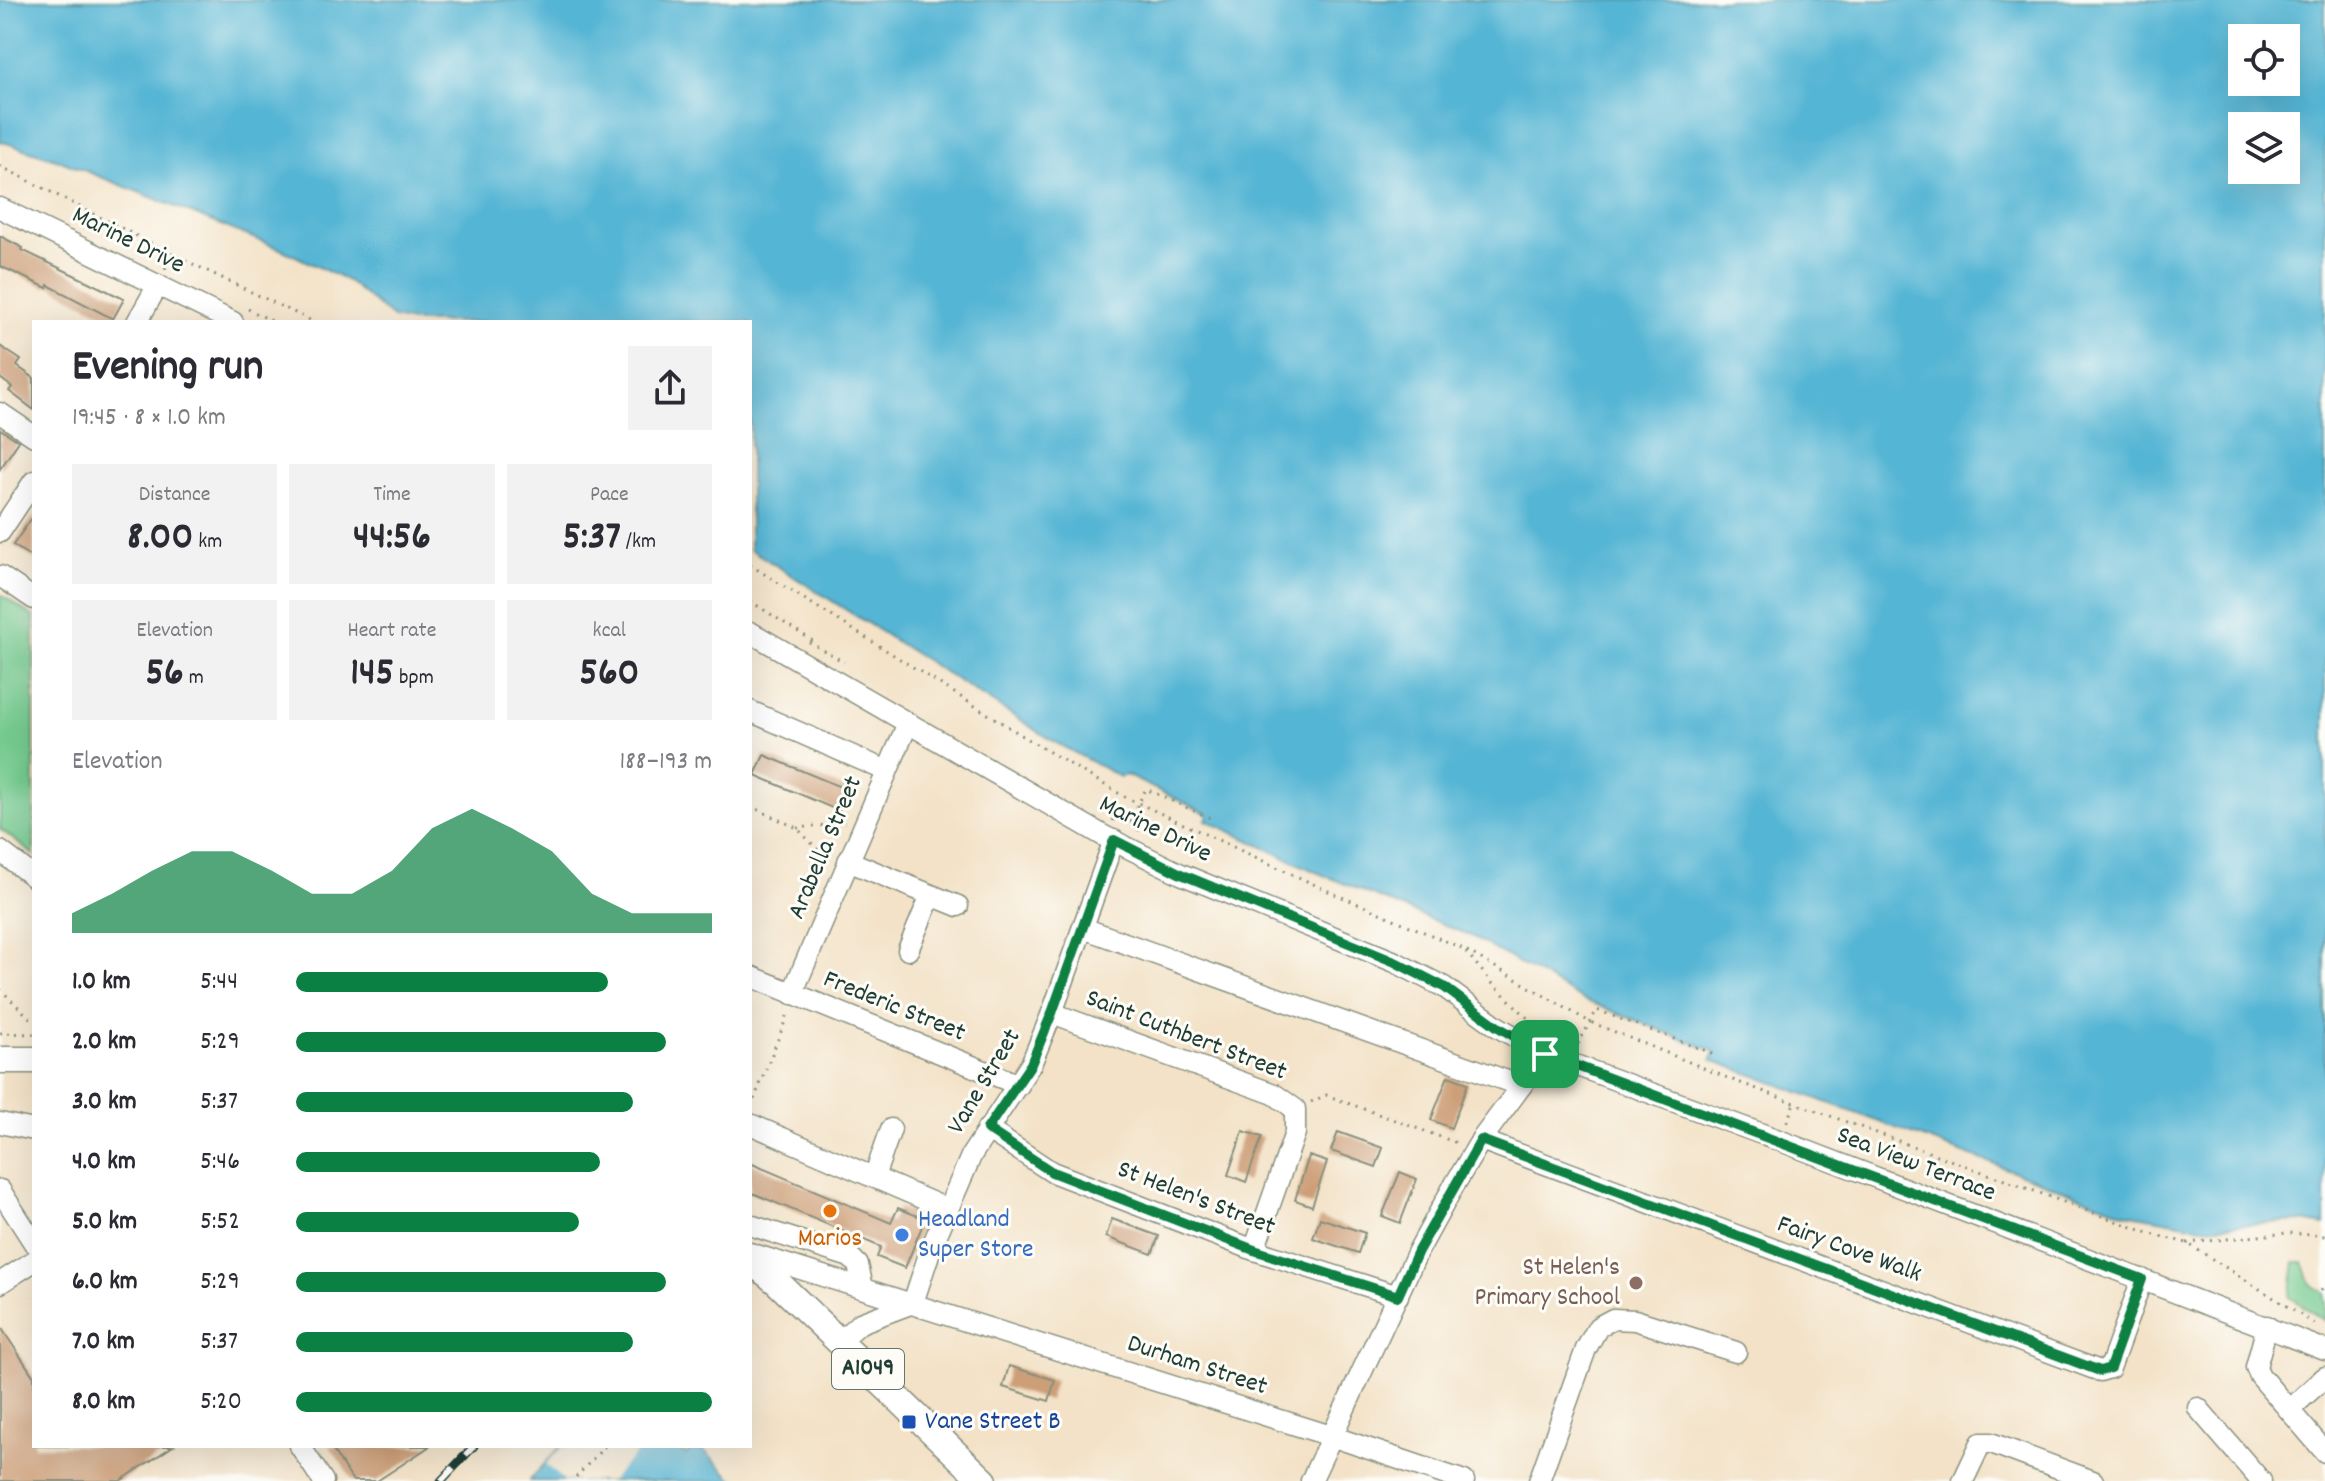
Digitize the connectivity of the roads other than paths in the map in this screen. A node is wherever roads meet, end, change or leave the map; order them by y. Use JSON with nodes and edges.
{"nodes":[{"id":1,"x":0,"y":208,"type":"edge"},
{"id":2,"x":158,"y":285,"type":"junction"},
{"id":3,"x":138,"y":320,"type":"edge"},
{"id":4,"x":229,"y":320,"type":"edge"},
{"id":5,"x":0,"y":413,"type":"edge"},
{"id":6,"x":32,"y":435,"type":"edge"},
{"id":7,"x":32,"y":488,"type":"edge"},
{"id":8,"x":26,"y":511,"type":"edge"},
{"id":9,"x":0,"y":532,"type":"edge"},
{"id":10,"x":0,"y":576,"type":"edge"},
{"id":11,"x":32,"y":598,"type":"edge"},
{"id":12,"x":752,"y":633,"type":"edge"},
{"id":13,"x":752,"y":712,"type":"edge"},
{"id":14,"x":908,"y":723,"type":"junction"},
{"id":15,"x":887,"y":771,"type":"junction"},
{"id":16,"x":1114,"y":831,"type":"junction"},
{"id":17,"x":0,"y":851,"type":"edge"},
{"id":18,"x":845,"y":868,"type":"junction"},
{"id":19,"x":32,"y":875,"type":"edge"},
{"id":20,"x":931,"y":895,"type":"junction"},
{"id":21,"x":958,"y":906,"type":"dead end"},
{"id":22,"x":1083,"y":928,"type":"junction"},
{"id":23,"x":908,"y":950,"type":"dead end"},
{"id":24,"x":752,"y":977,"type":"edge"},
{"id":25,"x":792,"y":998,"type":"junction"},
{"id":26,"x":1052,"y":1013,"type":"junction"},
{"id":27,"x":1545,"y":1054,"type":"junction"},
{"id":28,"x":0,"y":1060,"type":"edge"},
{"id":29,"x":32,"y":1060,"type":"edge"},
{"id":30,"x":1019,"y":1085,"type":"junction"},
{"id":31,"x":1521,"y":1086,"type":"junction"},
{"id":32,"x":752,"y":1115,"type":"edge"},
{"id":33,"x":0,"y":1123,"type":"edge"},
{"id":34,"x":891,"y":1129,"type":"dead end"},
{"id":35,"x":987,"y":1129,"type":"junction"},
{"id":36,"x":32,"y":1130,"type":"edge"},
{"id":37,"x":1478,"y":1145,"type":"junction"},
{"id":38,"x":874,"y":1177,"type":"junction"},
{"id":39,"x":0,"y":1190,"type":"edge"},
{"id":40,"x":947,"y":1209,"type":"junction"},
{"id":41,"x":752,"y":1226,"type":"edge"},
{"id":42,"x":32,"y":1240,"type":"edge"},
{"id":43,"x":1254,"y":1250,"type":"junction"},
{"id":44,"x":752,"y":1254,"type":"edge"},
{"id":45,"x":32,"y":1262,"type":"edge"},
{"id":46,"x":752,"y":1262,"type":"edge"},
{"id":47,"x":2142,"y":1279,"type":"junction"},
{"id":48,"x":0,"y":1283,"type":"edge"},
{"id":49,"x":863,"y":1288,"type":"junction"},
{"id":50,"x":1398,"y":1296,"type":"junction"},
{"id":51,"x":913,"y":1303,"type":"junction"},
{"id":52,"x":2267,"y":1326,"type":"junction"},
{"id":53,"x":840,"y":1341,"type":"junction"},
{"id":54,"x":2325,"y":1350,"type":"edge"},
{"id":55,"x":1736,"y":1352,"type":"dead end"},
{"id":56,"x":2325,"y":1377,"type":"edge"},
{"id":57,"x":2198,"y":1408,"type":"dead end"},
{"id":58,"x":2289,"y":1410,"type":"junction"},
{"id":59,"x":1331,"y":1436,"type":"junction"},
{"id":60,"x":301,"y":1448,"type":"edge"},
{"id":61,"x":2325,"y":1452,"type":"edge"},
{"id":62,"x":323,"y":1481,"type":"edge"},
{"id":63,"x":984,"y":1481,"type":"edge"},
{"id":64,"x":1311,"y":1481,"type":"edge"},
{"id":65,"x":1464,"y":1481,"type":"edge"},
{"id":66,"x":1539,"y":1481,"type":"edge"},
{"id":67,"x":1963,"y":1481,"type":"edge"},
{"id":68,"x":2093,"y":1481,"type":"edge"},
{"id":69,"x":2261,"y":1481,"type":"edge"}],
"edges":[{"from":1,"to":2,"type":"street","name":"Marine Drive"},
{"from":2,"to":3,"type":"street"},
{"from":2,"to":4,"type":"street","name":"Marine Drive"},
{"from":5,"to":6,"type":"street"},
{"from":7,"to":8,"type":"street"},
{"from":8,"to":9,"type":"street"},
{"from":10,"to":11,"type":"street"},
{"from":12,"to":14,"type":"street","name":"Marine Drive"},
{"from":13,"to":15,"type":"street"},
{"from":14,"to":15,"type":"street","name":"Arabella Street"},
{"from":14,"to":16,"type":"street","name":"Marine Drive"},
{"from":15,"to":18,"type":"street","name":"Arabella Street"},
{"from":16,"to":22,"type":"street","name":"Vane Street"},
{"from":16,"to":27,"type":"street","name":"Marine Drive"},
{"from":17,"to":19,"type":"street"},
{"from":18,"to":20,"type":"street"},
{"from":18,"to":25,"type":"street","name":"Arabella Street"},
{"from":20,"to":21,"type":"street"},
{"from":20,"to":23,"type":"street"},
{"from":22,"to":26,"type":"street","name":"Vane Street"},
{"from":22,"to":31,"type":"street"},
{"from":24,"to":25,"type":"street","name":"Frederic Street"},
{"from":25,"to":30,"type":"street","name":"Frederic Street"},
{"from":26,"to":30,"type":"street","name":"Vane Street"},
{"from":26,"to":43,"type":"street","name":"Saint Cuthbert Street"},
{"from":27,"to":31,"type":"street"},
{"from":27,"to":47,"type":"street","name":"Sea View Terrace"},
{"from":28,"to":29,"type":"main road"},
{"from":30,"to":35,"type":"street","name":"Vane Street"},
{"from":31,"to":37,"type":"street"},
{"from":32,"to":38,"type":"street"},
{"from":33,"to":36,"type":"street"},
{"from":34,"to":38,"type":"street"},
{"from":35,"to":40,"type":"street","name":"Vane Street"},
{"from":35,"to":43,"type":"street","name":"St Helen's Street"},
{"from":37,"to":47,"type":"street","name":"Fairy Cove Walk"},
{"from":37,"to":50,"type":"street"},
{"from":38,"to":40,"type":"street"},
{"from":39,"to":42,"type":"street"},
{"from":40,"to":51,"type":"street","name":"Vane Street"},
{"from":41,"to":49,"type":"street"},
{"from":43,"to":50,"type":"street","name":"St Helen's Street"},
{"from":44,"to":49,"type":"street","name":"Durham Street"},
{"from":45,"to":48,"type":"street"},
{"from":46,"to":53,"type":"main road","number":"A1049"},
{"from":47,"to":52,"type":"street","name":"Sea View Terrace"},
{"from":49,"to":51,"type":"street","name":"Durham Street"},
{"from":50,"to":59,"type":"street"},
{"from":51,"to":53,"type":"street"},
{"from":51,"to":59,"type":"street","name":"Durham Street"},
{"from":52,"to":54,"type":"street","name":"Sea View Terrace"},
{"from":52,"to":58,"type":"street"},
{"from":53,"to":63,"type":"main road","number":"A1049"},
{"from":55,"to":66,"type":"street"},
{"from":56,"to":58,"type":"street"},
{"from":57,"to":69,"type":"street"},
{"from":58,"to":61,"type":"street"},
{"from":59,"to":64,"type":"street"},
{"from":59,"to":65,"type":"street","name":"Durham Street"},
{"from":60,"to":62,"type":"street"},
{"from":67,"to":68,"type":"street"}]}
